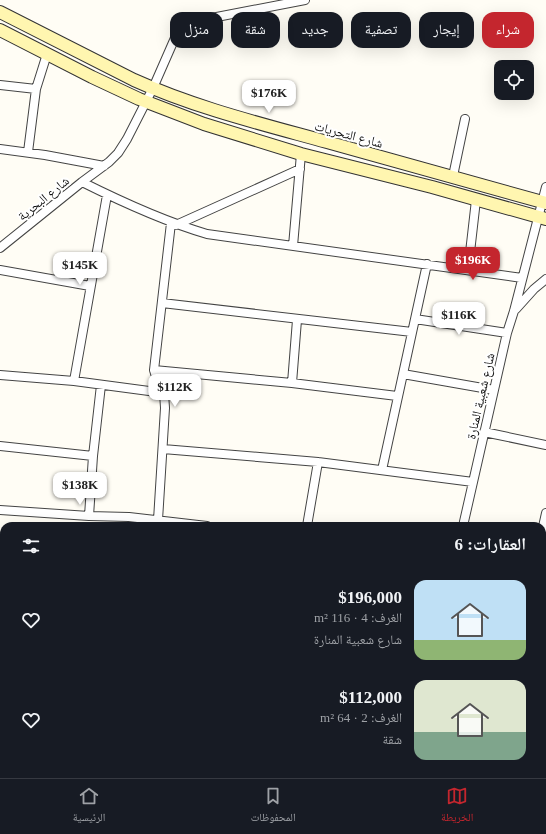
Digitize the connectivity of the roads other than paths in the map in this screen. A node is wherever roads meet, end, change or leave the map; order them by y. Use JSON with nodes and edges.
{"nodes":[{"id":1,"x":305,"y":0,"type":"edge"},
{"id":2,"x":0,"y":12,"type":"edge"},
{"id":3,"x":0,"y":30,"type":"edge"},
{"id":4,"x":47,"y":54,"type":"junction"},
{"id":5,"x":0,"y":85,"type":"edge"},
{"id":6,"x":152,"y":88,"type":"junction"},
{"id":7,"x":36,"y":89,"type":"junction"},
{"id":8,"x":146,"y":102,"type":"junction"},
{"id":9,"x":465,"y":119,"type":"dead end"},
{"id":10,"x":0,"y":148,"type":"edge"},
{"id":11,"x":28,"y":152,"type":"junction"},
{"id":12,"x":301,"y":154,"type":"junction"},
{"id":13,"x":104,"y":166,"type":"junction"},
{"id":14,"x":300,"y":170,"type":"junction"},
{"id":15,"x":453,"y":176,"type":"junction"},
{"id":16,"x":82,"y":182,"type":"junction"},
{"id":17,"x":546,"y":186,"type":"edge"},
{"id":18,"x":107,"y":195,"type":"junction"},
{"id":19,"x":476,"y":200,"type":"junction"},
{"id":20,"x":544,"y":202,"type":"edge"},
{"id":21,"x":542,"y":218,"type":"edge"},
{"id":22,"x":174,"y":224,"type":"junction"},
{"id":23,"x":293,"y":246,"type":"junction"},
{"id":24,"x":0,"y":248,"type":"edge"},
{"id":25,"x":427,"y":264,"type":"junction"},
{"id":26,"x":0,"y":270,"type":"edge"},
{"id":27,"x":468,"y":270,"type":"junction"},
{"id":28,"x":522,"y":278,"type":"junction"},
{"id":29,"x":546,"y":279,"type":"edge"},
{"id":30,"x":90,"y":286,"type":"junction"},
{"id":31,"x":162,"y":303,"type":"junction"},
{"id":32,"x":514,"y":311,"type":"junction"},
{"id":33,"x":415,"y":319,"type":"junction"},
{"id":34,"x":297,"y":320,"type":"junction"},
{"id":35,"x":412,"y":332,"type":"junction"},
{"id":36,"x":507,"y":333,"type":"junction"},
{"id":37,"x":154,"y":370,"type":"junction"},
{"id":38,"x":403,"y":374,"type":"junction"},
{"id":39,"x":0,"y":375,"type":"edge"},
{"id":40,"x":74,"y":381,"type":"junction"},
{"id":41,"x":292,"y":383,"type":"junction"},
{"id":42,"x":101,"y":385,"type":"junction"},
{"id":43,"x":494,"y":390,"type":"junction"},
{"id":44,"x":164,"y":393,"type":"junction"},
{"id":45,"x":397,"y":396,"type":"junction"},
{"id":46,"x":484,"y":432,"type":"junction"},
{"id":47,"x":0,"y":446,"type":"edge"},
{"id":48,"x":546,"y":446,"type":"edge"},
{"id":49,"x":163,"y":448,"type":"junction"},
{"id":50,"x":93,"y":456,"type":"junction"},
{"id":51,"x":318,"y":462,"type":"junction"},
{"id":52,"x":382,"y":470,"type":"junction"},
{"id":53,"x":473,"y":482,"type":"junction"},
{"id":54,"x":0,"y":510,"type":"edge"},
{"id":55,"x":89,"y":516,"type":"junction"},
{"id":56,"x":158,"y":520,"type":"junction"},
{"id":57,"x":174,"y":522,"type":"edge"},
{"id":58,"x":308,"y":522,"type":"edge"},
{"id":59,"x":464,"y":522,"type":"edge"}],
"edges":[{"from":1,"to":6,"type":"street","name":"شارع البحرية"},
{"from":2,"to":6,"type":"main road","name":"شارع التحريات"},
{"from":3,"to":4,"type":"main road"},
{"from":4,"to":7,"type":"street"},
{"from":4,"to":8,"type":"main road"},
{"from":5,"to":7,"type":"street"},
{"from":6,"to":8,"type":"street","name":"شارع البحرية"},
{"from":6,"to":15,"type":"main road","name":"شارع التحريات"},
{"from":7,"to":11,"type":"street"},
{"from":8,"to":12,"type":"main road"},
{"from":8,"to":13,"type":"street","name":"شارع البحرية"},
{"from":9,"to":15,"type":"street"},
{"from":10,"to":11,"type":"street"},
{"from":11,"to":13,"type":"street"},
{"from":12,"to":14,"type":"street"},
{"from":12,"to":19,"type":"main road"},
{"from":13,"to":16,"type":"street","name":"شارع البحرية"},
{"from":14,"to":22,"type":"street"},
{"from":14,"to":23,"type":"street"},
{"from":15,"to":20,"type":"main road","name":"شارع التحريات"},
{"from":16,"to":18,"type":"street"},
{"from":16,"to":24,"type":"street","name":"شارع البحرية"},
{"from":17,"to":20,"type":"street","name":"شارع شعبية المنارة"},
{"from":18,"to":22,"type":"street"},
{"from":18,"to":30,"type":"street"},
{"from":19,"to":21,"type":"main road"},
{"from":19,"to":27,"type":"street"},
{"from":20,"to":21,"type":"street","name":"شارع شعبية المنارة"},
{"from":21,"to":28,"type":"street","name":"شارع شعبية المنارة"},
{"from":22,"to":23,"type":"street"},
{"from":22,"to":31,"type":"street"},
{"from":23,"to":25,"type":"street"},
{"from":25,"to":27,"type":"street"},
{"from":25,"to":33,"type":"street"},
{"from":26,"to":30,"type":"street"},
{"from":27,"to":28,"type":"street"},
{"from":28,"to":32,"type":"street","name":"شارع شعبية المنارة"},
{"from":29,"to":32,"type":"street"},
{"from":30,"to":40,"type":"street"},
{"from":31,"to":34,"type":"street"},
{"from":31,"to":37,"type":"street"},
{"from":32,"to":36,"type":"street","name":"شارع شعبية المنارة"},
{"from":33,"to":35,"type":"street"},
{"from":33,"to":36,"type":"street"},
{"from":34,"to":35,"type":"street"},
{"from":34,"to":41,"type":"street"},
{"from":35,"to":38,"type":"street"},
{"from":36,"to":43,"type":"street","name":"شارع شعبية المنارة"},
{"from":37,"to":41,"type":"street"},
{"from":37,"to":44,"type":"street"},
{"from":38,"to":43,"type":"street"},
{"from":38,"to":45,"type":"street"},
{"from":39,"to":40,"type":"street"},
{"from":40,"to":42,"type":"street"},
{"from":41,"to":45,"type":"street"},
{"from":42,"to":44,"type":"street"},
{"from":42,"to":50,"type":"street"},
{"from":43,"to":46,"type":"street","name":"شارع شعبية المنارة"},
{"from":44,"to":49,"type":"street"},
{"from":45,"to":52,"type":"street"},
{"from":46,"to":48,"type":"street"},
{"from":46,"to":53,"type":"street","name":"شارع شعبية المنارة"},
{"from":47,"to":50,"type":"street"},
{"from":49,"to":51,"type":"street"},
{"from":49,"to":56,"type":"street"},
{"from":50,"to":55,"type":"street"},
{"from":51,"to":52,"type":"street"},
{"from":51,"to":58,"type":"street"},
{"from":52,"to":53,"type":"street"},
{"from":53,"to":59,"type":"street","name":"شارع شعبية المنارة"},
{"from":54,"to":55,"type":"street"},
{"from":55,"to":56,"type":"street"},
{"from":56,"to":57,"type":"street"}]}
